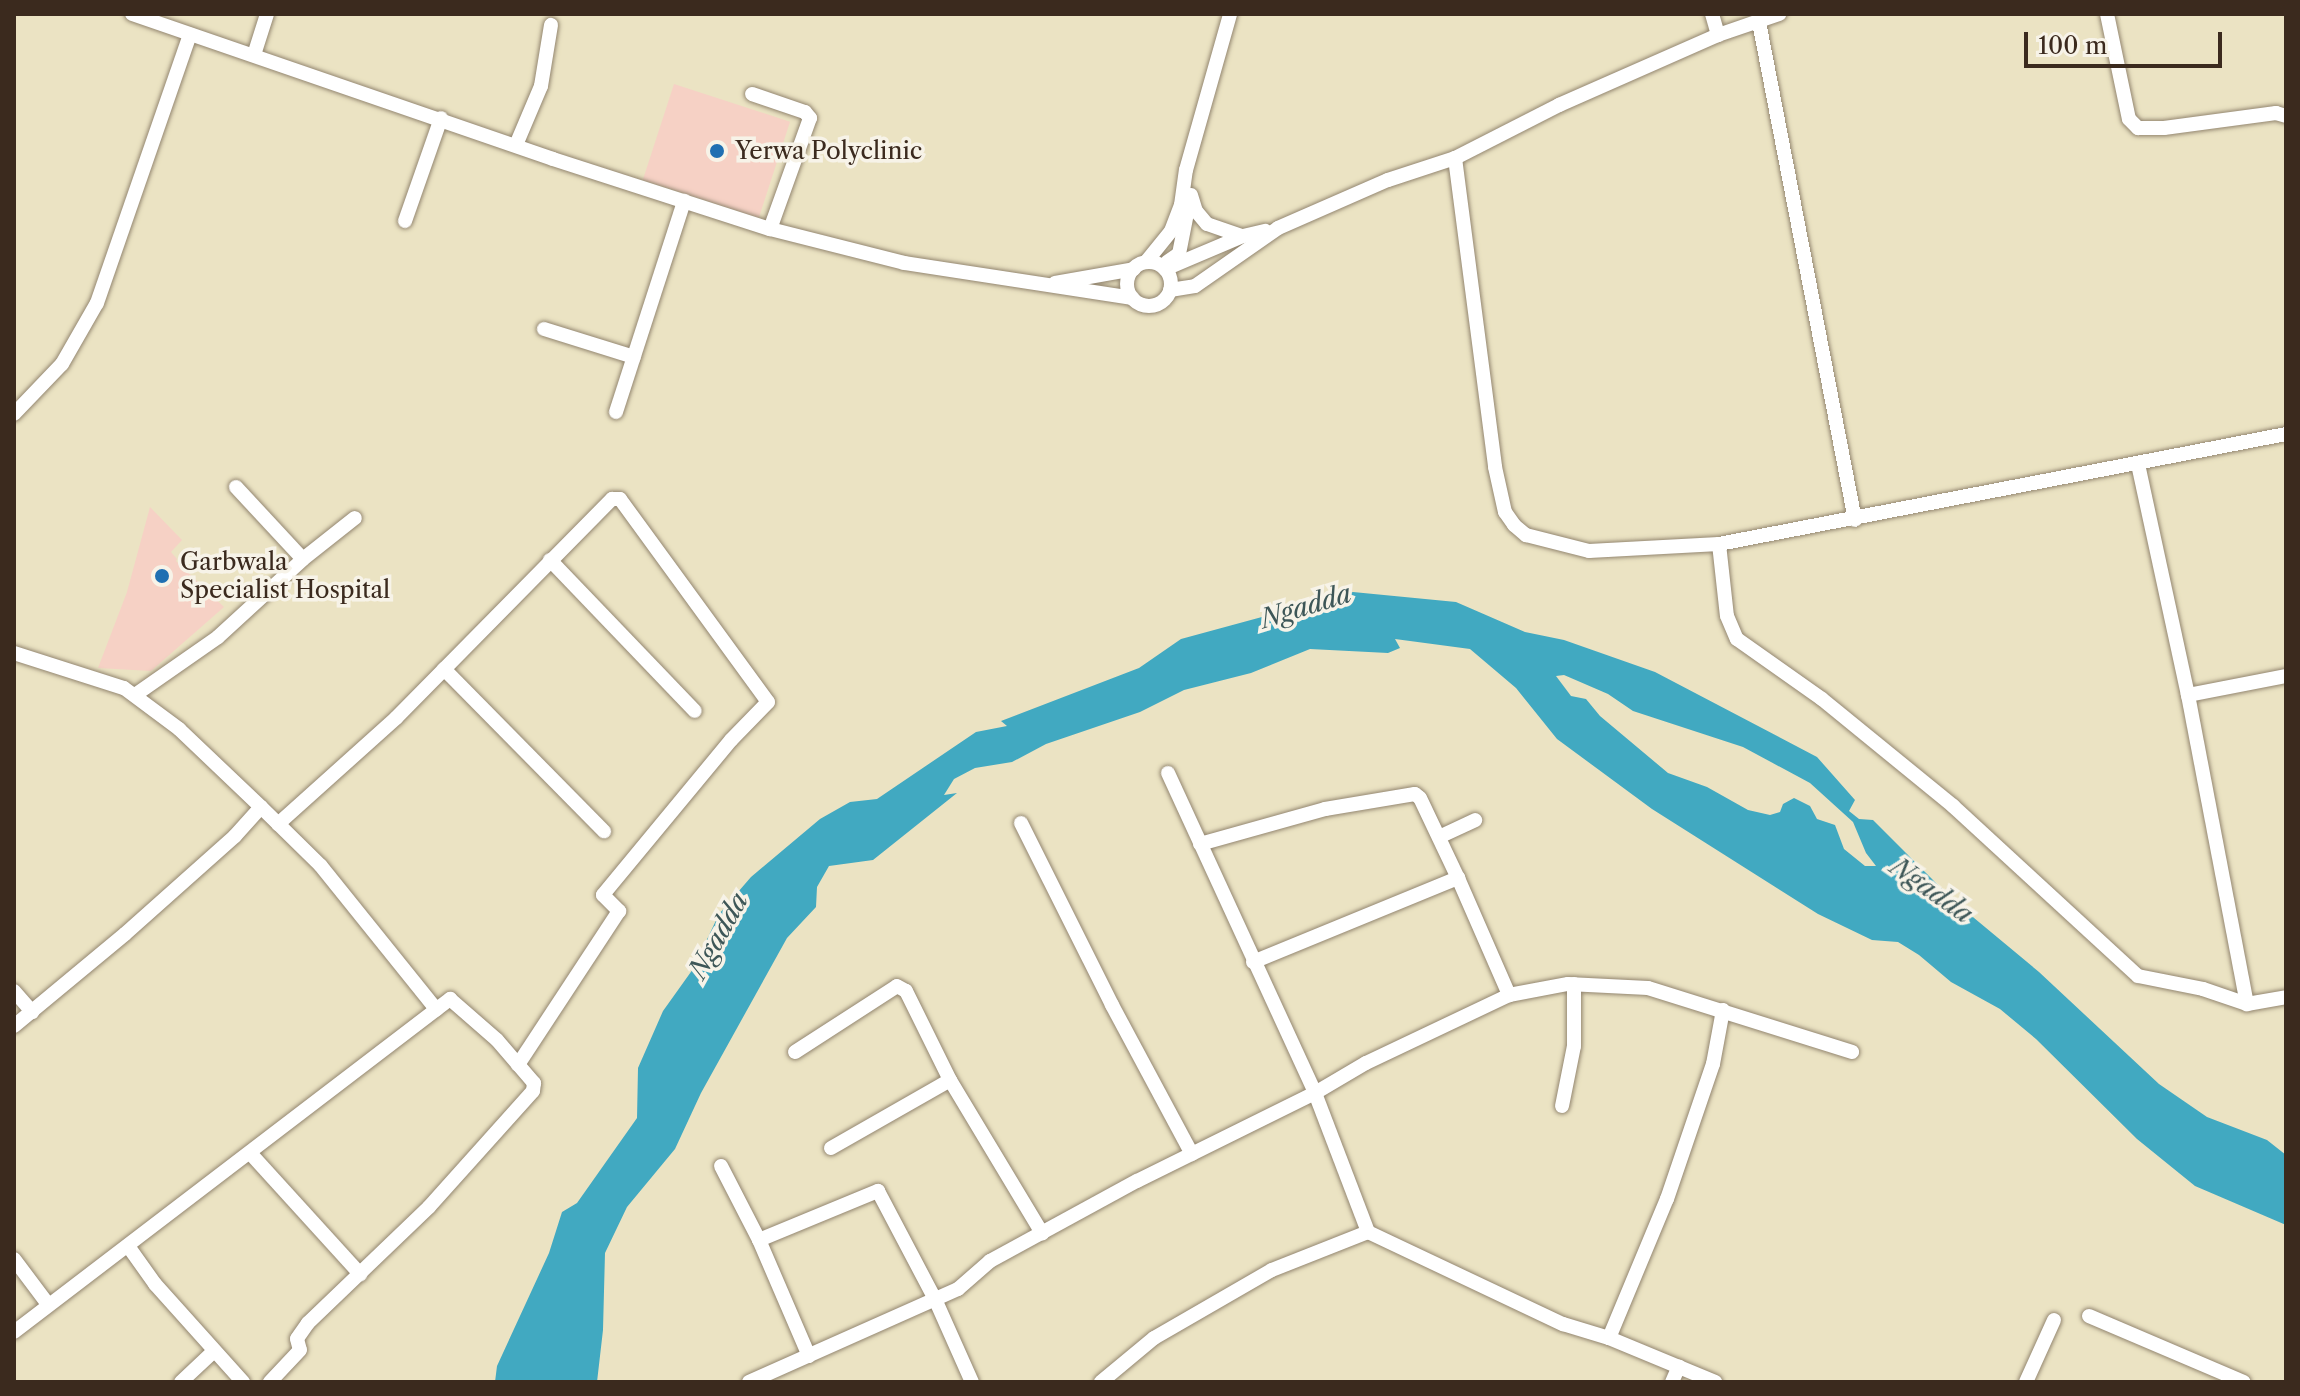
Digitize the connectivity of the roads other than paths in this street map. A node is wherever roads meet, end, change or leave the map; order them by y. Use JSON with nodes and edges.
{"nodes":[{"id":1,"x":132,"y":14,"type":"edge"},
{"id":2,"x":267,"y":14,"type":"edge"},
{"id":3,"x":1230,"y":14,"type":"edge"},
{"id":4,"x":1712,"y":14,"type":"edge"},
{"id":5,"x":1779,"y":14,"type":"edge"},
{"id":6,"x":2107,"y":14,"type":"edge"},
{"id":7,"x":1759,"y":22,"type":"junction"},
{"id":8,"x":551,"y":25,"type":"dead end"},
{"id":9,"x":190,"y":35,"type":"junction"},
{"id":10,"x":1718,"y":35,"type":"junction"},
{"id":11,"x":254,"y":55,"type":"junction"},
{"id":12,"x":752,"y":94,"type":"dead end"},
{"id":13,"x":2286,"y":116,"type":"edge"},
{"id":14,"x":441,"y":118,"type":"junction"},
{"id":15,"x":516,"y":145,"type":"junction"},
{"id":16,"x":1455,"y":158,"type":"junction"},
{"id":17,"x":1186,"y":170,"type":"junction"},
{"id":18,"x":1191,"y":193,"type":"junction"},
{"id":19,"x":684,"y":201,"type":"junction"},
{"id":20,"x":405,"y":221,"type":"dead end"},
{"id":21,"x":1278,"y":228,"type":"junction"},
{"id":22,"x":770,"y":229,"type":"junction"},
{"id":23,"x":1243,"y":236,"type":"junction"},
{"id":24,"x":1151,"y":266,"type":"junction"},
{"id":25,"x":1040,"y":286,"type":"junction"},
{"id":26,"x":1170,"y":290,"type":"junction"},
{"id":27,"x":1132,"y":298,"type":"junction"},
{"id":28,"x":544,"y":329,"type":"dead end"},
{"id":29,"x":634,"y":357,"type":"junction"},
{"id":30,"x":616,"y":412,"type":"dead end"},
{"id":31,"x":14,"y":414,"type":"edge"},
{"id":32,"x":2286,"y":434,"type":"edge"},
{"id":33,"x":2138,"y":464,"type":"junction"},
{"id":34,"x":236,"y":487,"type":"dead end"},
{"id":35,"x":355,"y":518,"type":"dead end"},
{"id":36,"x":1855,"y":520,"type":"junction"},
{"id":37,"x":1719,"y":544,"type":"junction"},
{"id":38,"x":303,"y":559,"type":"junction"},
{"id":39,"x":550,"y":560,"type":"junction"},
{"id":40,"x":14,"y":653,"type":"edge"},
{"id":41,"x":444,"y":669,"type":"junction"},
{"id":42,"x":2286,"y":676,"type":"edge"},
{"id":43,"x":135,"y":695,"type":"junction"},
{"id":44,"x":2188,"y":695,"type":"junction"},
{"id":45,"x":695,"y":711,"type":"dead end"},
{"id":46,"x":1168,"y":773,"type":"dead end"},
{"id":47,"x":261,"y":807,"type":"junction"},
{"id":48,"x":1475,"y":820,"type":"dead end"},
{"id":49,"x":1021,"y":823,"type":"dead end"},
{"id":50,"x":278,"y":824,"type":"junction"},
{"id":51,"x":604,"y":831,"type":"dead end"},
{"id":52,"x":1439,"y":837,"type":"junction"},
{"id":53,"x":1200,"y":844,"type":"junction"},
{"id":54,"x":1458,"y":878,"type":"junction"},
{"id":55,"x":1253,"y":962,"type":"junction"},
{"id":56,"x":1574,"y":984,"type":"junction"},
{"id":57,"x":14,"y":991,"type":"edge"},
{"id":58,"x":1509,"y":995,"type":"junction"},
{"id":59,"x":2286,"y":997,"type":"edge"},
{"id":60,"x":2247,"y":1004,"type":"junction"},
{"id":61,"x":436,"y":1009,"type":"junction"},
{"id":62,"x":1723,"y":1010,"type":"junction"},
{"id":63,"x":32,"y":1012,"type":"junction"},
{"id":64,"x":14,"y":1026,"type":"edge"},
{"id":65,"x":795,"y":1052,"type":"dead end"},
{"id":66,"x":1852,"y":1052,"type":"dead end"},
{"id":67,"x":518,"y":1065,"type":"junction"},
{"id":68,"x":950,"y":1080,"type":"junction"},
{"id":69,"x":1315,"y":1093,"type":"junction"},
{"id":70,"x":1562,"y":1106,"type":"dead end"},
{"id":71,"x":831,"y":1148,"type":"dead end"},
{"id":72,"x":250,"y":1153,"type":"junction"},
{"id":73,"x":1192,"y":1154,"type":"junction"},
{"id":74,"x":721,"y":1166,"type":"dead end"},
{"id":75,"x":1368,"y":1232,"type":"junction"},
{"id":76,"x":1042,"y":1233,"type":"junction"},
{"id":77,"x":759,"y":1240,"type":"junction"},
{"id":78,"x":128,"y":1246,"type":"junction"},
{"id":79,"x":14,"y":1259,"type":"edge"},
{"id":80,"x":360,"y":1274,"type":"junction"},
{"id":81,"x":935,"y":1299,"type":"junction"},
{"id":82,"x":47,"y":1303,"type":"junction"},
{"id":83,"x":2089,"y":1316,"type":"dead end"},
{"id":84,"x":2054,"y":1320,"type":"dead end"},
{"id":85,"x":14,"y":1332,"type":"edge"},
{"id":86,"x":1609,"y":1338,"type":"junction"},
{"id":87,"x":213,"y":1352,"type":"junction"},
{"id":88,"x":809,"y":1356,"type":"junction"},
{"id":89,"x":1679,"y":1366,"type":"junction"},
{"id":90,"x":181,"y":1382,"type":"edge"},
{"id":91,"x":243,"y":1382,"type":"edge"},
{"id":92,"x":270,"y":1382,"type":"edge"},
{"id":93,"x":749,"y":1382,"type":"edge"},
{"id":94,"x":972,"y":1382,"type":"edge"},
{"id":95,"x":1101,"y":1382,"type":"edge"},
{"id":96,"x":1672,"y":1382,"type":"edge"},
{"id":97,"x":1715,"y":1382,"type":"edge"},
{"id":98,"x":2026,"y":1382,"type":"edge"},
{"id":99,"x":2244,"y":1382,"type":"edge"}],
"edges":[{"from":1,"to":9,"type":"street"},
{"from":2,"to":11,"type":"street"},
{"from":3,"to":17,"type":"street"},
{"from":4,"to":10,"type":"street"},
{"from":5,"to":7,"type":"street"},
{"from":6,"to":13,"type":"street"},
{"from":7,"to":10,"type":"street"},
{"from":7,"to":36,"type":"street"},
{"from":8,"to":15,"type":"street"},
{"from":9,"to":11,"type":"street"},
{"from":9,"to":31,"type":"street"},
{"from":10,"to":16,"type":"street"},
{"from":11,"to":14,"type":"street"},
{"from":12,"to":22,"type":"street"},
{"from":14,"to":15,"type":"street"},
{"from":14,"to":20,"type":"street"},
{"from":15,"to":19,"type":"street"},
{"from":16,"to":21,"type":"street"},
{"from":16,"to":37,"type":"street"},
{"from":17,"to":18,"type":"street"},
{"from":17,"to":24,"type":"street"},
{"from":18,"to":23,"type":"street"},
{"from":18,"to":24,"type":"street"},
{"from":19,"to":22,"type":"street"},
{"from":19,"to":29,"type":"street"},
{"from":21,"to":23,"type":"street"},
{"from":21,"to":26,"type":"street"},
{"from":22,"to":25,"type":"street"},
{"from":23,"to":24,"type":"street"},
{"from":24,"to":25,"type":"street"},
{"from":24,"to":26,"type":"street"},
{"from":24,"to":27,"type":"street"},
{"from":25,"to":27,"type":"street"},
{"from":26,"to":27,"type":"street"},
{"from":28,"to":29,"type":"street"},
{"from":29,"to":30,"type":"street"},
{"from":32,"to":33,"type":"street"},
{"from":33,"to":36,"type":"street"},
{"from":33,"to":44,"type":"street"},
{"from":34,"to":38,"type":"street"},
{"from":35,"to":38,"type":"street"},
{"from":36,"to":37,"type":"street"},
{"from":37,"to":60,"type":"street"},
{"from":38,"to":43,"type":"street"},
{"from":39,"to":41,"type":"street"},
{"from":39,"to":45,"type":"street"},
{"from":39,"to":67,"type":"street"},
{"from":40,"to":43,"type":"street"},
{"from":41,"to":50,"type":"street"},
{"from":41,"to":51,"type":"street"},
{"from":42,"to":44,"type":"street"},
{"from":43,"to":47,"type":"street"},
{"from":44,"to":60,"type":"street"},
{"from":46,"to":53,"type":"street"},
{"from":47,"to":50,"type":"street"},
{"from":47,"to":63,"type":"street"},
{"from":48,"to":52,"type":"street"},
{"from":49,"to":73,"type":"street"},
{"from":50,"to":61,"type":"street"},
{"from":52,"to":53,"type":"street"},
{"from":52,"to":54,"type":"street"},
{"from":53,"to":55,"type":"street"},
{"from":54,"to":55,"type":"street"},
{"from":54,"to":58,"type":"street"},
{"from":55,"to":69,"type":"street"},
{"from":56,"to":58,"type":"street"},
{"from":56,"to":62,"type":"street"},
{"from":56,"to":70,"type":"street"},
{"from":57,"to":63,"type":"street"},
{"from":58,"to":69,"type":"street"},
{"from":59,"to":60,"type":"street"},
{"from":61,"to":67,"type":"street"},
{"from":61,"to":72,"type":"street"},
{"from":62,"to":66,"type":"street"},
{"from":62,"to":86,"type":"street"},
{"from":63,"to":64,"type":"street"},
{"from":65,"to":68,"type":"street"},
{"from":67,"to":80,"type":"street"},
{"from":68,"to":71,"type":"street"},
{"from":68,"to":76,"type":"street"},
{"from":69,"to":73,"type":"street"},
{"from":69,"to":75,"type":"street"},
{"from":72,"to":78,"type":"street"},
{"from":72,"to":80,"type":"street"},
{"from":73,"to":76,"type":"street"},
{"from":74,"to":77,"type":"street"},
{"from":75,"to":86,"type":"street"},
{"from":75,"to":95,"type":"street"},
{"from":76,"to":81,"type":"street"},
{"from":77,"to":81,"type":"street"},
{"from":77,"to":88,"type":"street"},
{"from":78,"to":82,"type":"street"},
{"from":78,"to":87,"type":"street"},
{"from":79,"to":82,"type":"street"},
{"from":80,"to":92,"type":"street"},
{"from":81,"to":88,"type":"street"},
{"from":81,"to":94,"type":"street"},
{"from":82,"to":85,"type":"street"},
{"from":83,"to":99,"type":"street"},
{"from":84,"to":98,"type":"street"},
{"from":86,"to":89,"type":"street"},
{"from":87,"to":90,"type":"street"},
{"from":87,"to":91,"type":"street"},
{"from":88,"to":93,"type":"street"},
{"from":89,"to":96,"type":"street"},
{"from":89,"to":97,"type":"street"}]}
